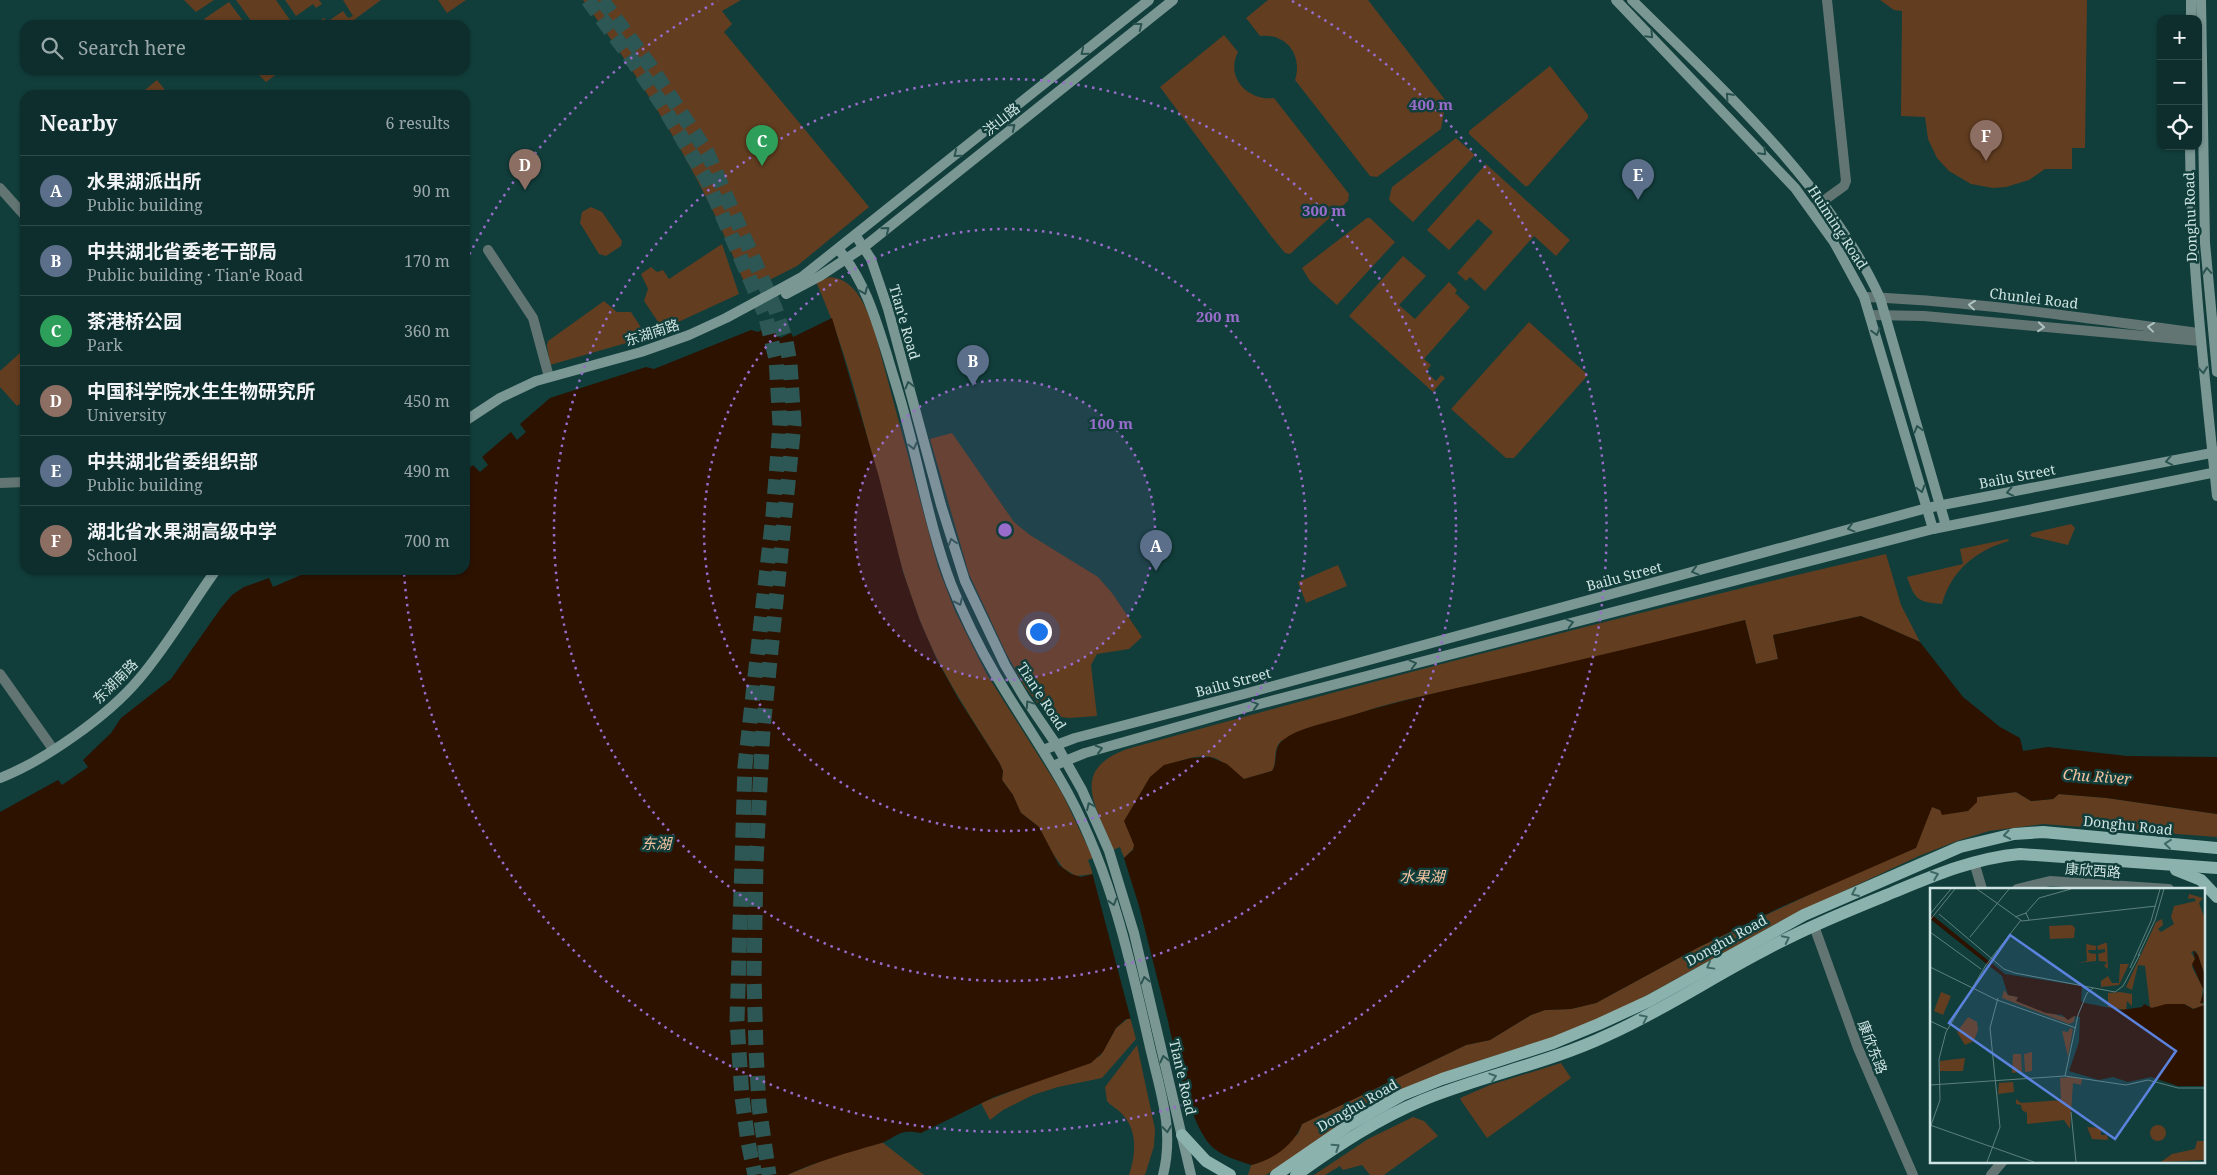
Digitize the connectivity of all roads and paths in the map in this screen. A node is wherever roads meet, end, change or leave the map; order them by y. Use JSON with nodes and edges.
{"nodes":[{"id":1,"x":1149,"y":0,"type":"edge"},
{"id":2,"x":1173,"y":0,"type":"edge"},
{"id":3,"x":1616,"y":0,"type":"edge"},
{"id":4,"x":1632,"y":0,"type":"edge"},
{"id":5,"x":1827,"y":0,"type":"edge"},
{"id":6,"x":2191,"y":0,"type":"edge"},
{"id":7,"x":2201,"y":0,"type":"edge"},
{"id":8,"x":2191,"y":15,"type":"edge"},
{"id":9,"x":2190,"y":150,"type":"edge"},
{"id":10,"x":0,"y":188,"type":"edge"},
{"id":11,"x":1822,"y":203,"type":"junction"},
{"id":12,"x":20,"y":210,"type":"edge"},
{"id":13,"x":1812,"y":210,"type":"junction"},
{"id":14,"x":856,"y":236,"type":"junction"},
{"id":15,"x":864,"y":247,"type":"junction"},
{"id":16,"x":488,"y":250,"type":"dead end"},
{"id":17,"x":839,"y":250,"type":"junction"},
{"id":18,"x":847,"y":259,"type":"junction"},
{"id":19,"x":1864,"y":297,"type":"junction"},
{"id":20,"x":1880,"y":298,"type":"junction"},
{"id":21,"x":1871,"y":314,"type":"junction"},
{"id":22,"x":1885,"y":315,"type":"junction"},
{"id":23,"x":689,"y":334,"type":"junction"},
{"id":24,"x":2200,"y":337,"type":"junction"},
{"id":25,"x":2217,"y":372,"type":"edge"},
{"id":26,"x":549,"y":377,"type":"junction"},
{"id":27,"x":470,"y":418,"type":"edge"},
{"id":28,"x":2214,"y":452,"type":"edge"},
{"id":29,"x":2216,"y":473,"type":"edge"},
{"id":30,"x":20,"y":482,"type":"edge"},
{"id":31,"x":0,"y":483,"type":"edge"},
{"id":32,"x":2217,"y":496,"type":"edge"},
{"id":33,"x":1940,"y":505,"type":"junction"},
{"id":34,"x":1926,"y":508,"type":"junction"},
{"id":35,"x":1946,"y":526,"type":"junction"},
{"id":36,"x":1933,"y":529,"type":"junction"},
{"id":37,"x":213,"y":575,"type":"edge"},
{"id":38,"x":0,"y":674,"type":"edge"},
{"id":39,"x":1056,"y":744,"type":"junction"},
{"id":40,"x":53,"y":749,"type":"junction"},
{"id":41,"x":1044,"y":750,"type":"junction"},
{"id":42,"x":1066,"y":761,"type":"junction"},
{"id":43,"x":1053,"y":766,"type":"junction"},
{"id":44,"x":0,"y":778,"type":"edge"},
{"id":45,"x":2217,"y":848,"type":"edge"},
{"id":46,"x":1974,"y":862,"type":"junction"},
{"id":47,"x":2146,"y":863,"type":"junction"},
{"id":48,"x":2217,"y":868,"type":"edge"},
{"id":49,"x":1982,"y":888,"type":"edge"},
{"id":50,"x":2021,"y":888,"type":"edge"},
{"id":51,"x":2155,"y":888,"type":"edge"},
{"id":52,"x":2217,"y":897,"type":"edge"},
{"id":53,"x":1814,"y":926,"type":"junction"},
{"id":54,"x":1182,"y":1135,"type":"junction"},
{"id":55,"x":2002,"y":1162,"type":"edge"},
{"id":56,"x":1163,"y":1175,"type":"edge"},
{"id":57,"x":1191,"y":1175,"type":"edge"},
{"id":58,"x":1230,"y":1175,"type":"edge"},
{"id":59,"x":1276,"y":1175,"type":"edge"},
{"id":60,"x":1296,"y":1175,"type":"edge"},
{"id":61,"x":1913,"y":1175,"type":"edge"},
{"id":62,"x":1991,"y":1175,"type":"edge"}],
"edges":[{"from":1,"to":14,"type":"main road","name":"洪山路","one_way":true},
{"from":15,"to":2,"type":"main road","name":"洪山路","one_way":true},
{"from":3,"to":13,"type":"main road","name":"Huiming Road","one_way":true},
{"from":11,"to":4,"type":"main road","name":"Huiming Road","one_way":true},
{"from":5,"to":11,"type":"street"},
{"from":6,"to":8,"type":"main road"},
{"from":25,"to":7,"type":"main road","name":"Donghu Road","one_way":true},
{"from":9,"to":24,"type":"main road","name":"Donghu Road"},
{"from":10,"to":12,"type":"street"},
{"from":11,"to":13,"type":"street"},
{"from":11,"to":20,"type":"main road","name":"Huiming Road"},
{"from":13,"to":19,"type":"main road","name":"Huiming Road"},
{"from":14,"to":15,"type":"main road","name":"Tian'e Road"},
{"from":14,"to":17,"type":"main road","name":"洪山路"},
{"from":15,"to":18,"type":"main road","name":"洪山路"},
{"from":39,"to":15,"type":"main road","name":"Tian'e Road","one_way":true},
{"from":16,"to":26,"type":"street"},
{"from":17,"to":18,"type":"main road","name":"Tian'e Road"},
{"from":17,"to":23,"type":"main road","name":"东湖南路"},
{"from":18,"to":23,"type":"main road","name":"洪山路"},
{"from":18,"to":41,"type":"main road","name":"Tian'e Road","one_way":true},
{"from":19,"to":20,"type":"street","name":"Chunlei Road"},
{"from":19,"to":21,"type":"main road","name":"Huiming Road"},
{"from":20,"to":22,"type":"main road","name":"Huiming Road"},
{"from":24,"to":20,"type":"street","name":"Chunlei Road","one_way":true},
{"from":21,"to":22,"type":"street","name":"Chunlei Road"},
{"from":21,"to":34,"type":"main road","name":"Huiming Road","one_way":true},
{"from":22,"to":24,"type":"street","name":"Chunlei Road","one_way":true},
{"from":33,"to":22,"type":"main road","name":"Huiming Road","one_way":true},
{"from":23,"to":26,"type":"main road","name":"东湖南路"},
{"from":24,"to":28,"type":"main road","name":"Donghu Road","one_way":true},
{"from":26,"to":27,"type":"main road","name":"东湖南路"},
{"from":28,"to":29,"type":"main road","name":"Donghu Road"},
{"from":28,"to":33,"type":"main road","name":"Bailu Street","one_way":true},
{"from":29,"to":32,"type":"main road","name":"Donghu Road"},
{"from":29,"to":35,"type":"main road","name":"Bailu Street"},
{"from":30,"to":31,"type":"street"},
{"from":33,"to":34,"type":"main road","name":"Bailu Street"},
{"from":33,"to":35,"type":"main road","name":"Huiming Road"},
{"from":34,"to":36,"type":"main road","name":"Huiming Road"},
{"from":34,"to":39,"type":"main road","name":"Bailu Street","one_way":true},
{"from":35,"to":36,"type":"main road","name":"Bailu Street"},
{"from":42,"to":36,"type":"main road","name":"Bailu Street","one_way":true},
{"from":37,"to":40,"type":"main road","name":"东湖南路"},
{"from":38,"to":40,"type":"street"},
{"from":39,"to":41,"type":"main road","name":"Bailu Street"},
{"from":39,"to":42,"type":"main road","name":"Tian'e Road"},
{"from":40,"to":44,"type":"main road","name":"东湖南路"},
{"from":41,"to":43,"type":"main road","name":"Tian'e Road"},
{"from":42,"to":43,"type":"main road","name":"Bailu Street"},
{"from":54,"to":42,"type":"main road","name":"Tian'e Road","one_way":true},
{"from":43,"to":56,"type":"main road","name":"Tian'e Road","one_way":true},
{"from":45,"to":59,"type":"main road","name":"Donghu Road","one_way":true},
{"from":46,"to":47,"type":"main road","name":"Donghu Road"},
{"from":46,"to":49,"type":"street"},
{"from":53,"to":46,"type":"main road","name":"Donghu Road","one_way":true},
{"from":47,"to":48,"type":"main road","name":"Donghu Road"},
{"from":47,"to":52,"type":"main road"},
{"from":50,"to":51,"type":"street","name":"康欣西路"},
{"from":60,"to":53,"type":"main road","name":"Donghu Road","one_way":true},
{"from":53,"to":61,"type":"street","name":"康欣东路"},
{"from":54,"to":57,"type":"main road","name":"Tian'e Road"},
{"from":54,"to":58,"type":"main road"},
{"from":55,"to":62,"type":"street"}]}
